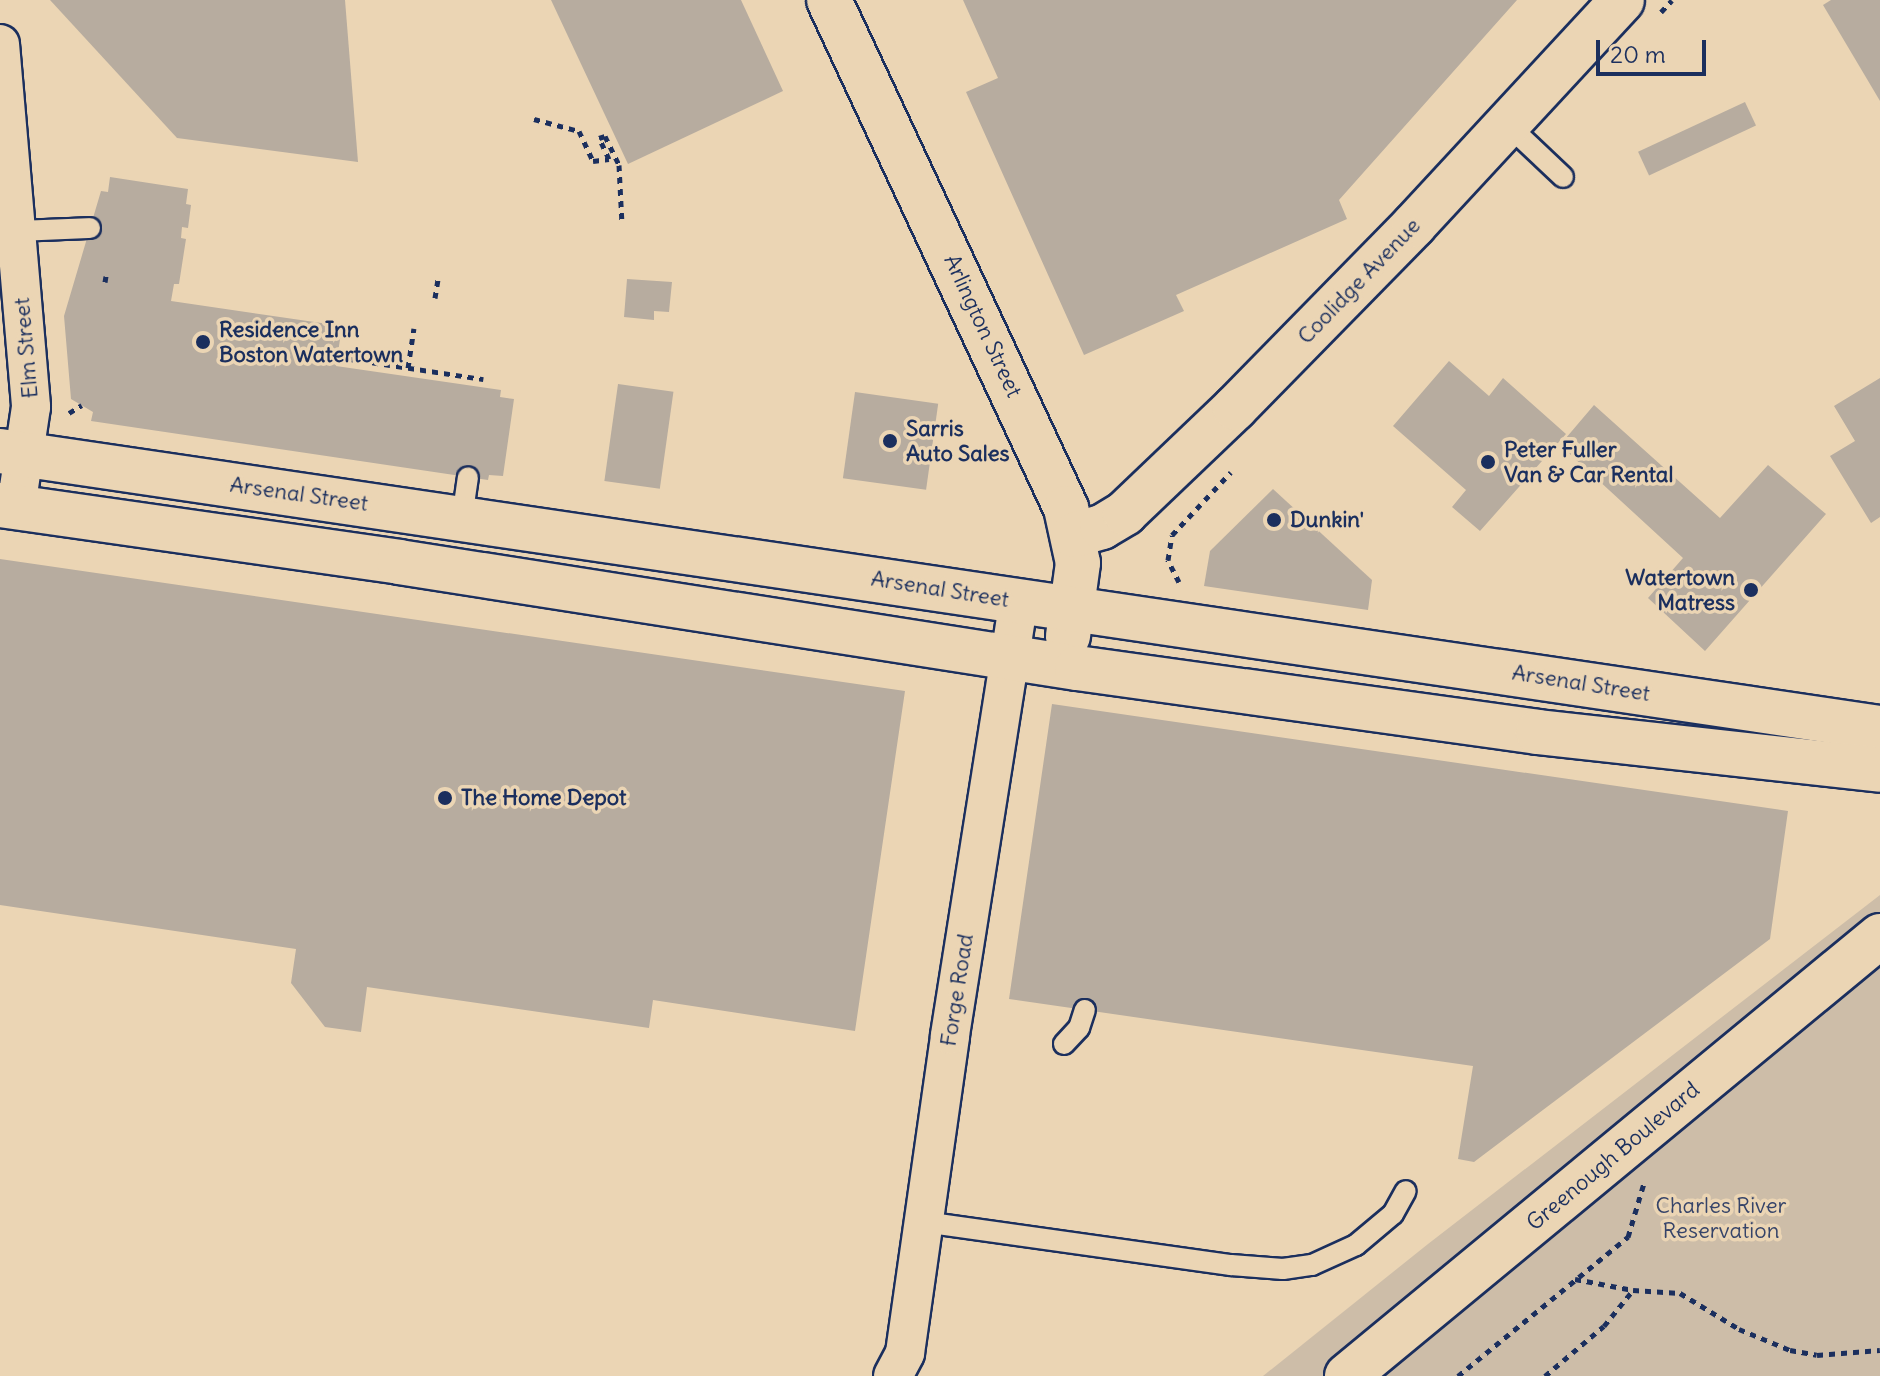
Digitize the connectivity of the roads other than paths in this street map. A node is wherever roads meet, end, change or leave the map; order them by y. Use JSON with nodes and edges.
{"nodes":[{"id":1,"x":829,"y":0,"type":"edge"},
{"id":2,"x":1622,"y":0,"type":"edge"},
{"id":3,"x":0,"y":44,"type":"edge"},
{"id":4,"x":1507,"y":124,"type":"junction"},
{"id":5,"x":1563,"y":177,"type":"dead end"},
{"id":6,"x":90,"y":228,"type":"dead end"},
{"id":7,"x":16,"y":231,"type":"junction"},
{"id":8,"x":12,"y":452,"type":"edge"},
{"id":9,"x":8,"y":506,"type":"edge"},
{"id":10,"x":1074,"y":535,"type":"junction"},
{"id":11,"x":1019,"y":601,"type":"junction"},
{"id":12,"x":1072,"y":609,"type":"junction"},
{"id":13,"x":1010,"y":657,"type":"junction"},
{"id":14,"x":1064,"y":666,"type":"junction"},
{"id":15,"x":1880,"y":728,"type":"edge"},
{"id":16,"x":1880,"y":770,"type":"edge"},
{"id":17,"x":1880,"y":936,"type":"edge"},
{"id":18,"x":1085,"y":1010,"type":"dead end"},
{"id":19,"x":1064,"y":1044,"type":"dead end"},
{"id":20,"x":1406,"y":1191,"type":"dead end"},
{"id":21,"x":924,"y":1222,"type":"junction"},
{"id":22,"x":893,"y":1376,"type":"edge"},
{"id":23,"x":1347,"y":1376,"type":"edge"}],
"edges":[{"from":1,"to":10,"type":"main road","name":"Arlington Street"},
{"from":2,"to":4,"type":"main road","name":"Coolidge Avenue"},
{"from":3,"to":7,"type":"street","name":"Elm Street"},
{"from":4,"to":5,"type":"lane"},
{"from":4,"to":10,"type":"main road","name":"Coolidge Avenue"},
{"from":6,"to":7,"type":"lane"},
{"from":7,"to":8,"type":"street","name":"Elm Street"},
{"from":8,"to":9,"type":"street","name":"Elm Street"},
{"from":8,"to":11,"type":"main road","name":"Arsenal Street"},
{"from":9,"to":13,"type":"main road"},
{"from":10,"to":12,"type":"main road","name":"Arlington Street"},
{"from":11,"to":12,"type":"main road","name":"Arsenal Street"},
{"from":11,"to":13,"type":"street","name":"Forge Road"},
{"from":12,"to":14,"type":"main road","name":"Arlington Street"},
{"from":12,"to":15,"type":"main road","name":"Arsenal Street"},
{"from":13,"to":14,"type":"main road"},
{"from":13,"to":21,"type":"street","name":"Forge Road"},
{"from":14,"to":16,"type":"main road"},
{"from":17,"to":23,"type":"main road","name":"Greenough Boulevard"},
{"from":18,"to":19,"type":"lane"},
{"from":20,"to":21,"type":"lane"},
{"from":21,"to":22,"type":"street","name":"Forge Road"}]}
